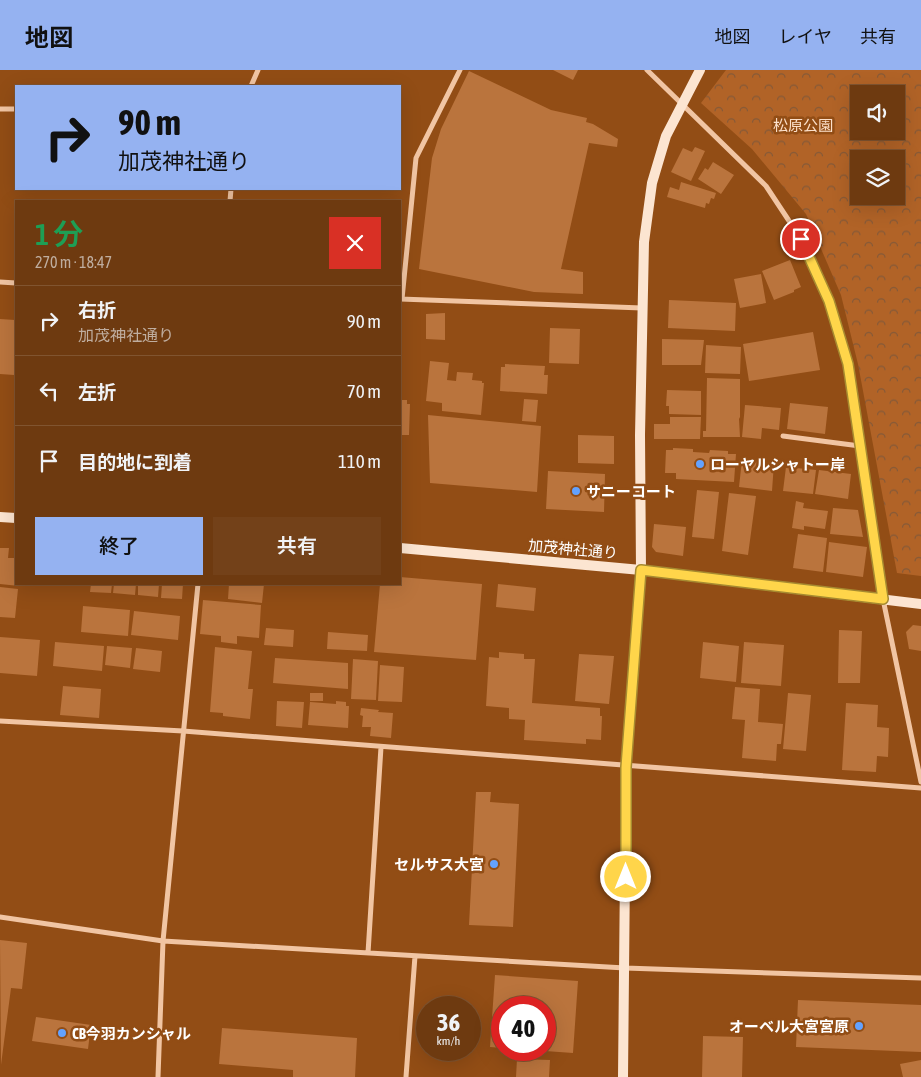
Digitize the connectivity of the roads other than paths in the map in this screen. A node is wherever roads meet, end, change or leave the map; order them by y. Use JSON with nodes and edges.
{"nodes":[{"id":1,"x":258,"y":70,"type":"edge"},
{"id":2,"x":460,"y":70,"type":"edge"},
{"id":3,"x":647,"y":70,"type":"edge"},
{"id":4,"x":700,"y":70,"type":"edge"},
{"id":5,"x":251,"y":85,"type":"edge"},
{"id":6,"x":681,"y":105,"type":"junction"},
{"id":7,"x":0,"y":109,"type":"edge"},
{"id":8,"x":15,"y":109,"type":"edge"},
{"id":9,"x":0,"y":282,"type":"edge"},
{"id":10,"x":15,"y":283,"type":"edge"},
{"id":11,"x":401,"y":299,"type":"edge"},
{"id":12,"x":642,"y":308,"type":"junction"},
{"id":13,"x":783,"y":436,"type":"dead end"},
{"id":14,"x":860,"y":446,"type":"junction"},
{"id":15,"x":0,"y":517,"type":"edge"},
{"id":16,"x":15,"y":518,"type":"edge"},
{"id":17,"x":401,"y":548,"type":"edge"},
{"id":18,"x":641,"y":570,"type":"junction"},
{"id":19,"x":198,"y":585,"type":"edge"},
{"id":20,"x":883,"y":599,"type":"junction"},
{"id":21,"x":921,"y":604,"type":"edge"},
{"id":22,"x":0,"y":721,"type":"edge"},
{"id":23,"x":183,"y":731,"type":"junction"},
{"id":24,"x":381,"y":747,"type":"junction"},
{"id":25,"x":626,"y":767,"type":"junction"},
{"id":26,"x":921,"y":782,"type":"edge"},
{"id":27,"x":921,"y":788,"type":"edge"},
{"id":28,"x":0,"y":917,"type":"edge"},
{"id":29,"x":163,"y":941,"type":"junction"},
{"id":30,"x":368,"y":953,"type":"junction"},
{"id":31,"x":415,"y":956,"type":"junction"},
{"id":32,"x":625,"y":968,"type":"junction"},
{"id":33,"x":921,"y":978,"type":"edge"},
{"id":34,"x":158,"y":1077,"type":"edge"},
{"id":35,"x":406,"y":1077,"type":"edge"},
{"id":36,"x":623,"y":1077,"type":"edge"}],
"edges":[{"from":1,"to":5,"type":"street"},
{"from":2,"to":11,"type":"street"},
{"from":3,"to":6,"type":"street"},
{"from":4,"to":6,"type":"street"},
{"from":6,"to":12,"type":"street"},
{"from":6,"to":14,"type":"street"},
{"from":7,"to":8,"type":"street"},
{"from":9,"to":10,"type":"street"},
{"from":11,"to":12,"type":"street"},
{"from":12,"to":18,"type":"street"},
{"from":13,"to":14,"type":"street"},
{"from":14,"to":20,"type":"street"},
{"from":15,"to":16,"type":"street"},
{"from":17,"to":18,"type":"street","name":"加茂神社通り"},
{"from":18,"to":20,"type":"street","name":"加茂神社通り"},
{"from":18,"to":25,"type":"street"},
{"from":19,"to":23,"type":"street"},
{"from":20,"to":21,"type":"street","name":"加茂神社通り"},
{"from":20,"to":26,"type":"street"},
{"from":22,"to":23,"type":"street"},
{"from":23,"to":24,"type":"street"},
{"from":23,"to":29,"type":"street"},
{"from":24,"to":25,"type":"street"},
{"from":24,"to":30,"type":"street"},
{"from":25,"to":27,"type":"street"},
{"from":25,"to":32,"type":"street"},
{"from":28,"to":29,"type":"street"},
{"from":29,"to":30,"type":"street"},
{"from":29,"to":34,"type":"street"},
{"from":30,"to":31,"type":"street"},
{"from":31,"to":32,"type":"street"},
{"from":31,"to":35,"type":"street"},
{"from":32,"to":33,"type":"street"},
{"from":32,"to":36,"type":"street"}]}
